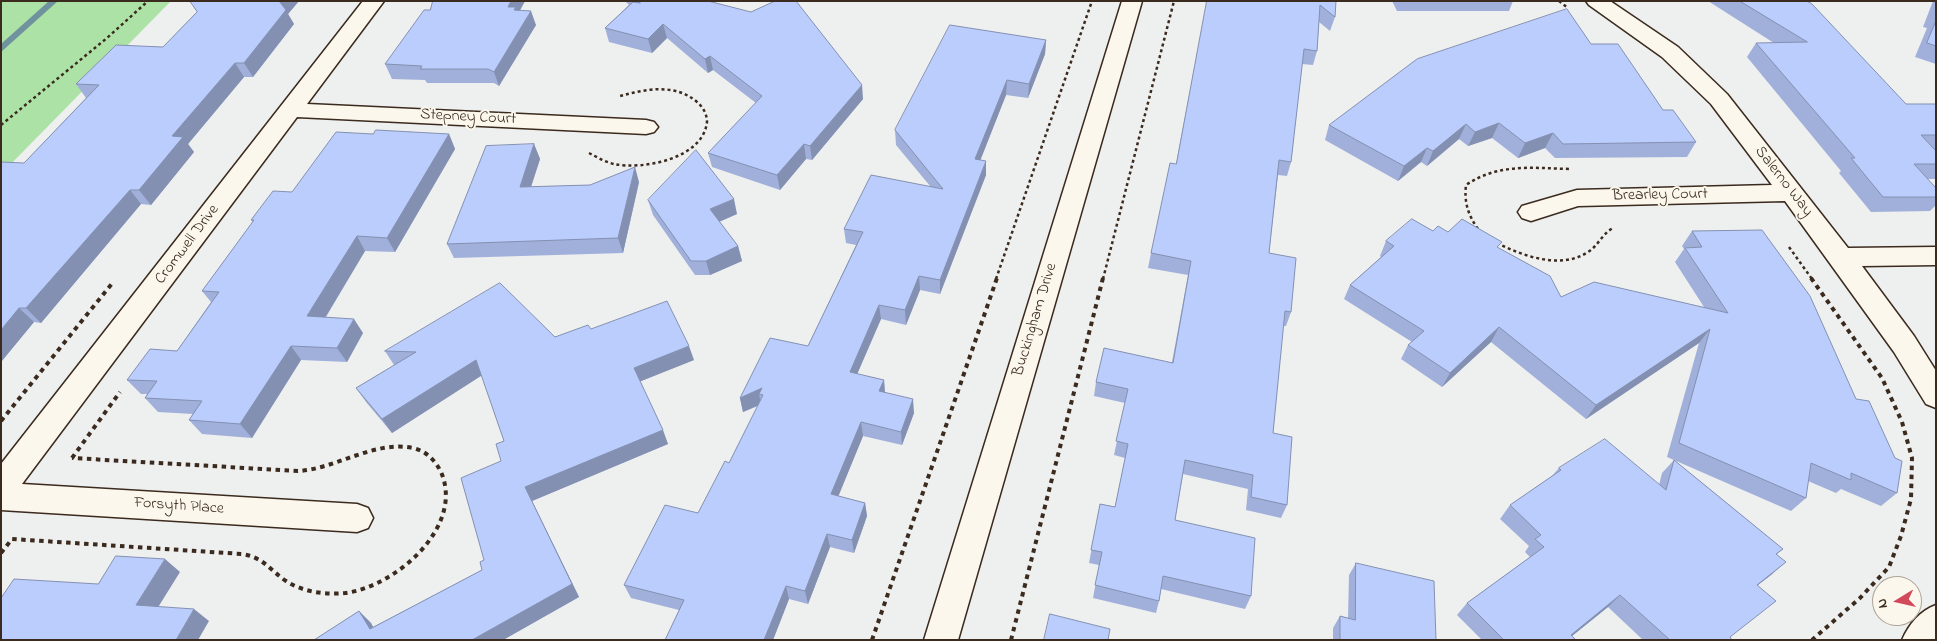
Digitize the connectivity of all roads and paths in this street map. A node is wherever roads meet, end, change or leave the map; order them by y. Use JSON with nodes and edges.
{"nodes":[{"id":1,"x":148,"y":1,"type":"edge"},
{"id":2,"x":374,"y":1,"type":"edge"},
{"id":3,"x":1092,"y":1,"type":"edge"},
{"id":4,"x":1132,"y":1,"type":"edge"},
{"id":5,"x":1174,"y":1,"type":"edge"},
{"id":6,"x":1596,"y":1,"type":"edge"},
{"id":7,"x":291,"y":110,"type":"junction"},
{"id":8,"x":1,"y":125,"type":"edge"},
{"id":9,"x":646,"y":127,"type":"dead end"},
{"id":10,"x":1791,"y":193,"type":"junction"},
{"id":11,"x":1531,"y":212,"type":"dead end"},
{"id":12,"x":1786,"y":243,"type":"dead end"},
{"id":13,"x":1936,"y":256,"type":"edge"},
{"id":14,"x":1841,"y":257,"type":"junction"},
{"id":15,"x":1936,"y":396,"type":"edge"},
{"id":16,"x":1,"y":488,"type":"edge"},
{"id":17,"x":1,"y":496,"type":"edge"},
{"id":18,"x":357,"y":518,"type":"dead end"},
{"id":19,"x":12,"y":539,"type":"dead end"},
{"id":20,"x":1,"y":553,"type":"edge"},
{"id":21,"x":1936,"y":621,"type":"edge"},
{"id":22,"x":872,"y":640,"type":"edge"},
{"id":23,"x":941,"y":640,"type":"edge"},
{"id":24,"x":1011,"y":640,"type":"edge"},
{"id":25,"x":1812,"y":640,"type":"edge"},
{"id":26,"x":1919,"y":640,"type":"edge"}],
"edges":[{"from":1,"to":8,"type":"path"},
{"from":2,"to":7,"type":"street","name":"Cromwell Drive"},
{"from":3,"to":22,"type":"path"},
{"from":4,"to":23,"type":"street","name":"Buckingham Drive"},
{"from":5,"to":24,"type":"path"},
{"from":6,"to":10,"type":"street","name":"Salerno Way"},
{"from":7,"to":9,"type":"street","name":"Stepney Court"},
{"from":7,"to":16,"type":"street","name":"Cromwell Drive"},
{"from":10,"to":11,"type":"street","name":"Brearley Court"},
{"from":10,"to":14,"type":"street","name":"Salerno Way"},
{"from":12,"to":25,"type":"path"},
{"from":13,"to":14,"type":"street"},
{"from":14,"to":15,"type":"street","name":"Salerno Way"},
{"from":17,"to":18,"type":"street","name":"Forsyth Place"},
{"from":19,"to":20,"type":"path"},
{"from":21,"to":26,"type":"street"}]}
